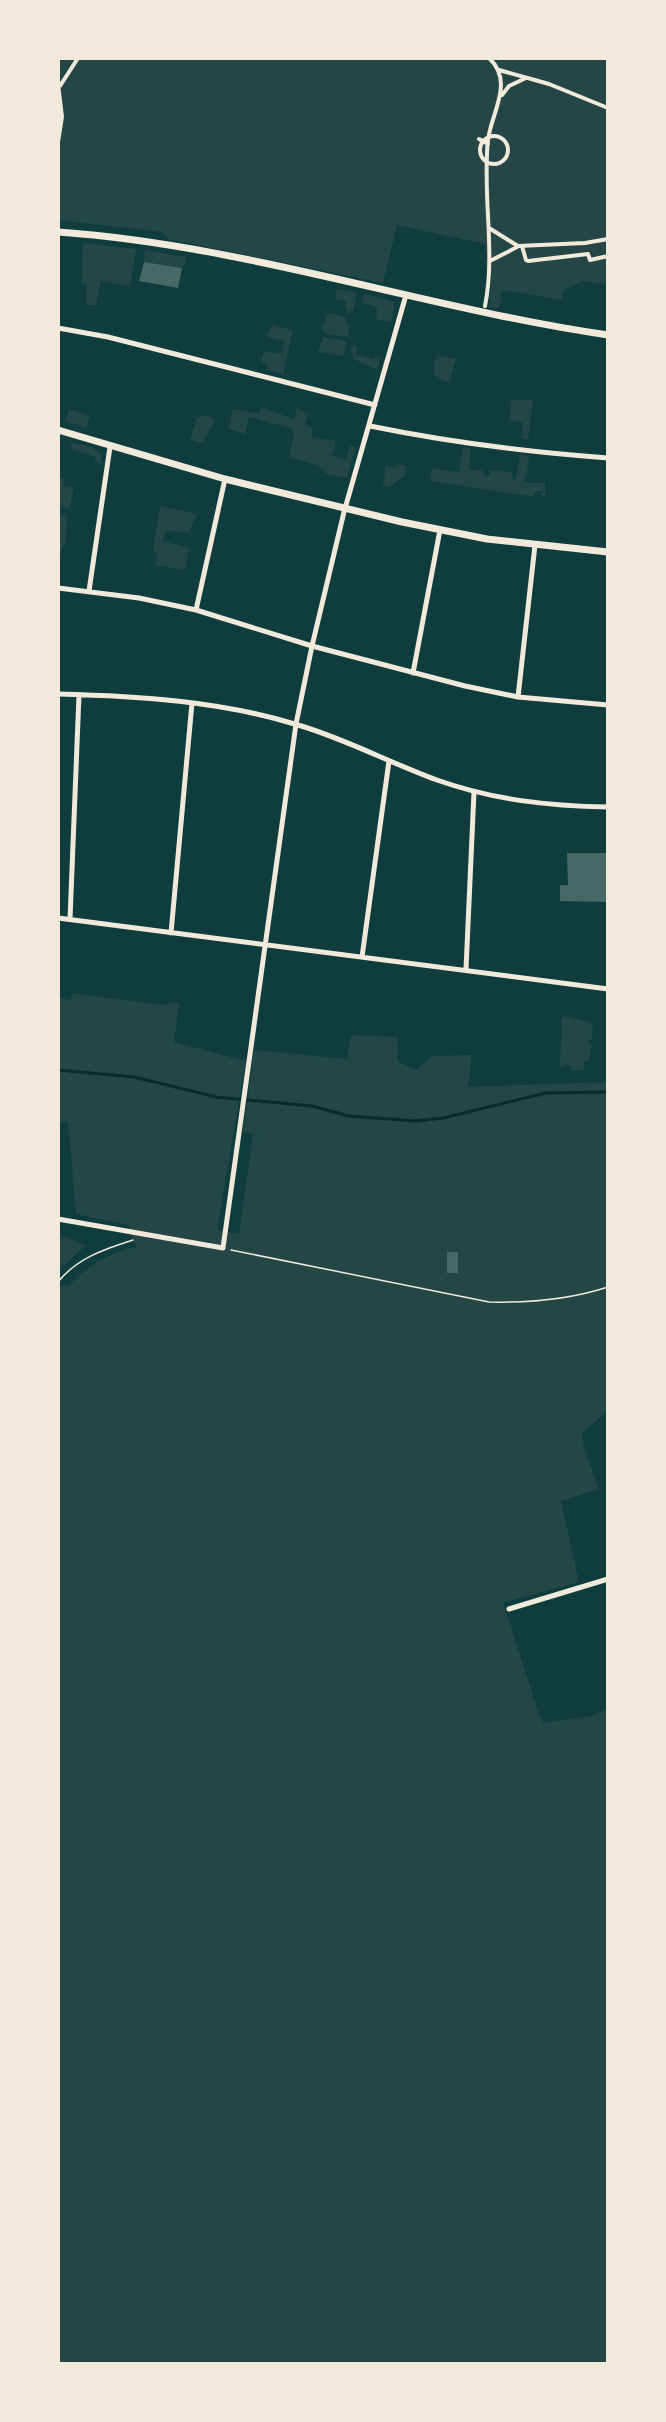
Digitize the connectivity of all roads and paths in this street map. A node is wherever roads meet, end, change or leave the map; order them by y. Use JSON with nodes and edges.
{"nodes":[{"id":1,"x":78,"y":58,"type":"edge"},
{"id":2,"x":489,"y":58,"type":"edge"},
{"id":3,"x":498,"y":70,"type":"junction"},
{"id":4,"x":524,"y":79,"type":"junction"},
{"id":5,"x":59,"y":85,"type":"edge"},
{"id":6,"x":502,"y":95,"type":"junction"},
{"id":7,"x":608,"y":108,"type":"edge"},
{"id":8,"x":489,"y":137,"type":"junction"},
{"id":9,"x":481,"y":140,"type":"junction"},
{"id":10,"x":58,"y":142,"type":"edge"},
{"id":11,"x":488,"y":148,"type":"junction"},
{"id":12,"x":486,"y":162,"type":"junction"},
{"id":13,"x":489,"y":228,"type":"junction"},
{"id":14,"x":58,"y":232,"type":"edge"},
{"id":15,"x":608,"y":239,"type":"edge"},
{"id":16,"x":520,"y":246,"type":"junction"},
{"id":17,"x":608,"y":256,"type":"edge"},
{"id":18,"x":490,"y":261,"type":"junction"},
{"id":19,"x":406,"y":295,"type":"junction"},
{"id":20,"x":485,"y":306,"type":"dead end"},
{"id":21,"x":58,"y":328,"type":"edge"},
{"id":22,"x":608,"y":335,"type":"edge"},
{"id":23,"x":375,"y":405,"type":"junction"},
{"id":24,"x":370,"y":426,"type":"junction"},
{"id":25,"x":58,"y":430,"type":"edge"},
{"id":26,"x":110,"y":447,"type":"junction"},
{"id":27,"x":608,"y":458,"type":"edge"},
{"id":28,"x":225,"y":479,"type":"junction"},
{"id":29,"x":345,"y":509,"type":"junction"},
{"id":30,"x":440,"y":530,"type":"junction"},
{"id":31,"x":535,"y":545,"type":"junction"},
{"id":32,"x":608,"y":552,"type":"edge"},
{"id":33,"x":58,"y":588,"type":"edge"},
{"id":34,"x":89,"y":591,"type":"junction"},
{"id":35,"x":196,"y":610,"type":"junction"},
{"id":36,"x":312,"y":646,"type":"junction"},
{"id":37,"x":413,"y":673,"type":"junction"},
{"id":38,"x":58,"y":694,"type":"edge"},
{"id":39,"x":79,"y":695,"type":"junction"},
{"id":40,"x":518,"y":698,"type":"junction"},
{"id":41,"x":192,"y":703,"type":"junction"},
{"id":42,"x":608,"y":705,"type":"edge"},
{"id":43,"x":296,"y":724,"type":"junction"},
{"id":44,"x":389,"y":761,"type":"junction"},
{"id":45,"x":474,"y":792,"type":"junction"},
{"id":46,"x":608,"y":807,"type":"edge"},
{"id":47,"x":58,"y":918,"type":"edge"},
{"id":48,"x":70,"y":919,"type":"junction"},
{"id":49,"x":171,"y":933,"type":"junction"},
{"id":50,"x":266,"y":944,"type":"junction"},
{"id":51,"x":362,"y":957,"type":"junction"},
{"id":52,"x":466,"y":969,"type":"junction"},
{"id":53,"x":608,"y":988,"type":"edge"},
{"id":54,"x":58,"y":1219,"type":"edge"},
{"id":55,"x":145,"y":1236,"type":"junction"},
{"id":56,"x":223,"y":1248,"type":"junction"},
{"id":57,"x":58,"y":1282,"type":"edge"},
{"id":58,"x":608,"y":1287,"type":"edge"},
{"id":59,"x":608,"y":1580,"type":"edge"},
{"id":60,"x":509,"y":1609,"type":"dead end"}],
"edges":[{"from":1,"to":5,"type":"street"},
{"from":2,"to":3,"type":"street"},
{"from":3,"to":4,"type":"street"},
{"from":3,"to":6,"type":"street"},
{"from":4,"to":6,"type":"street"},
{"from":4,"to":7,"type":"street"},
{"from":5,"to":10,"type":"street"},
{"from":6,"to":8,"type":"street"},
{"from":8,"to":9,"type":"street"},
{"from":8,"to":11,"type":"street"},
{"from":8,"to":12,"type":"street"},
{"from":9,"to":11,"type":"street"},
{"from":9,"to":12,"type":"street"},
{"from":11,"to":12,"type":"street"},
{"from":12,"to":13,"type":"street"},
{"from":13,"to":16,"type":"street"},
{"from":13,"to":18,"type":"street"},
{"from":14,"to":19,"type":"street"},
{"from":15,"to":16,"type":"street"},
{"from":16,"to":17,"type":"street"},
{"from":16,"to":18,"type":"street"},
{"from":18,"to":20,"type":"street"},
{"from":19,"to":22,"type":"street"},
{"from":19,"to":23,"type":"street"},
{"from":21,"to":23,"type":"street"},
{"from":23,"to":24,"type":"street"},
{"from":24,"to":27,"type":"street"},
{"from":24,"to":29,"type":"street"},
{"from":25,"to":26,"type":"street"},
{"from":26,"to":28,"type":"street"},
{"from":26,"to":34,"type":"street"},
{"from":28,"to":29,"type":"street"},
{"from":28,"to":35,"type":"street"},
{"from":29,"to":30,"type":"street"},
{"from":29,"to":36,"type":"street"},
{"from":30,"to":31,"type":"street"},
{"from":30,"to":37,"type":"street"},
{"from":31,"to":32,"type":"street"},
{"from":31,"to":40,"type":"street"},
{"from":33,"to":34,"type":"street"},
{"from":34,"to":35,"type":"street"},
{"from":35,"to":36,"type":"street"},
{"from":36,"to":37,"type":"street"},
{"from":36,"to":43,"type":"street"},
{"from":37,"to":40,"type":"street"},
{"from":38,"to":39,"type":"street"},
{"from":39,"to":41,"type":"street"},
{"from":39,"to":48,"type":"street"},
{"from":40,"to":42,"type":"street"},
{"from":41,"to":43,"type":"street"},
{"from":41,"to":49,"type":"street"},
{"from":43,"to":44,"type":"street"},
{"from":43,"to":50,"type":"street"},
{"from":44,"to":45,"type":"street"},
{"from":44,"to":51,"type":"street"},
{"from":45,"to":46,"type":"street"},
{"from":45,"to":52,"type":"street"},
{"from":47,"to":48,"type":"street"},
{"from":48,"to":49,"type":"street"},
{"from":49,"to":50,"type":"street"},
{"from":50,"to":51,"type":"street"},
{"from":50,"to":56,"type":"street"},
{"from":51,"to":52,"type":"street"},
{"from":52,"to":53,"type":"street"},
{"from":54,"to":55,"type":"street"},
{"from":55,"to":56,"type":"street"},
{"from":55,"to":57,"type":"path"},
{"from":56,"to":58,"type":"path"},
{"from":59,"to":60,"type":"street"}]}
